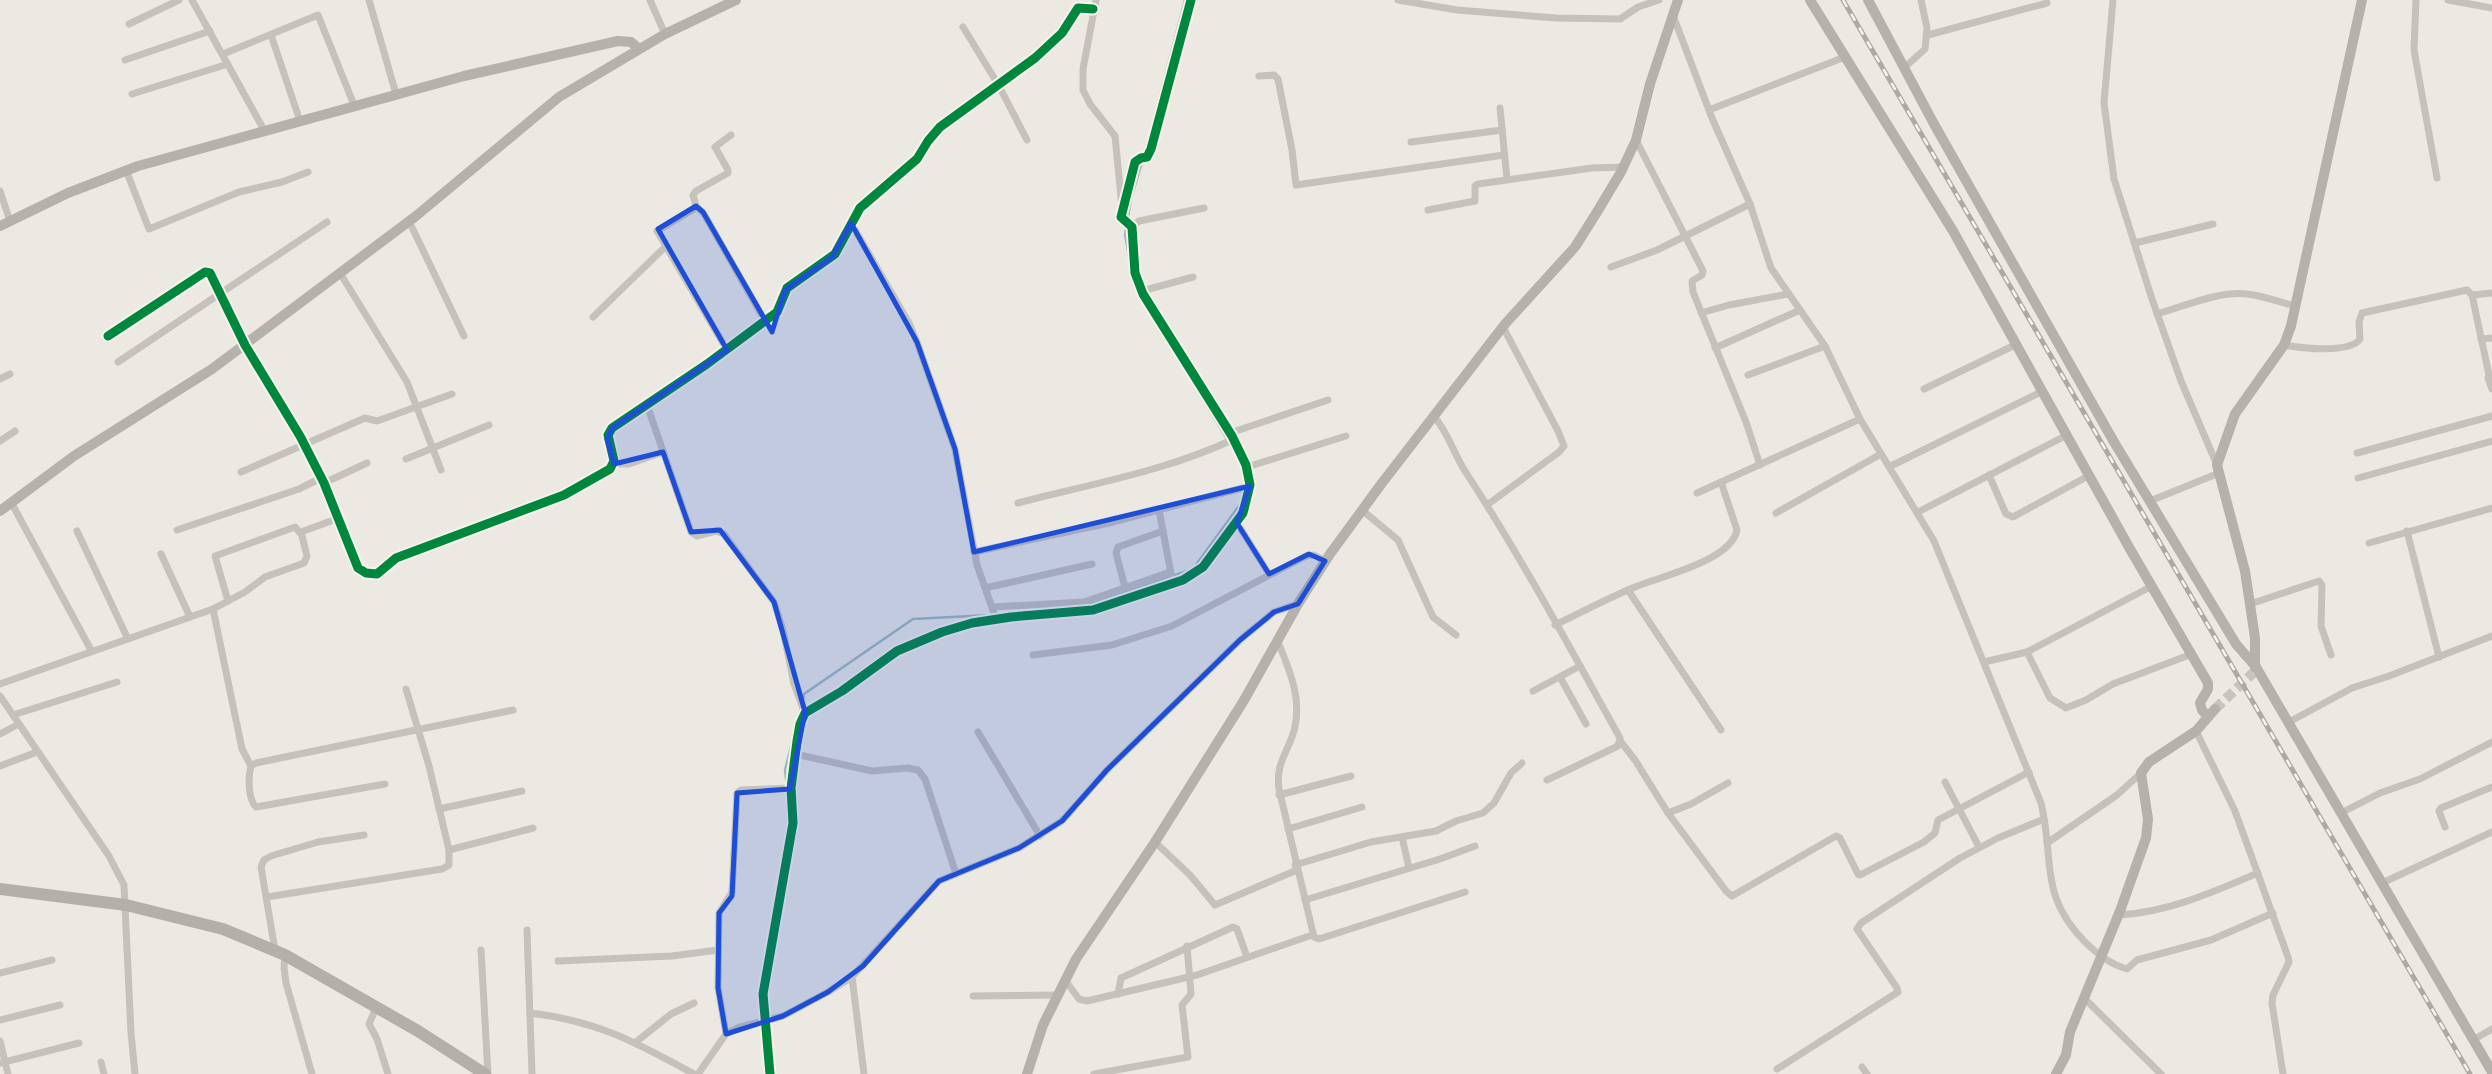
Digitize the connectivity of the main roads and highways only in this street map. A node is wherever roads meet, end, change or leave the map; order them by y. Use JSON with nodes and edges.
{"nodes":[{"id":1,"x":0,"y":889,"type":"edge"},
{"id":2,"x":487,"y":1074,"type":"edge"}],
"edges":[{"from":1,"to":2,"type":"main road"}]}
